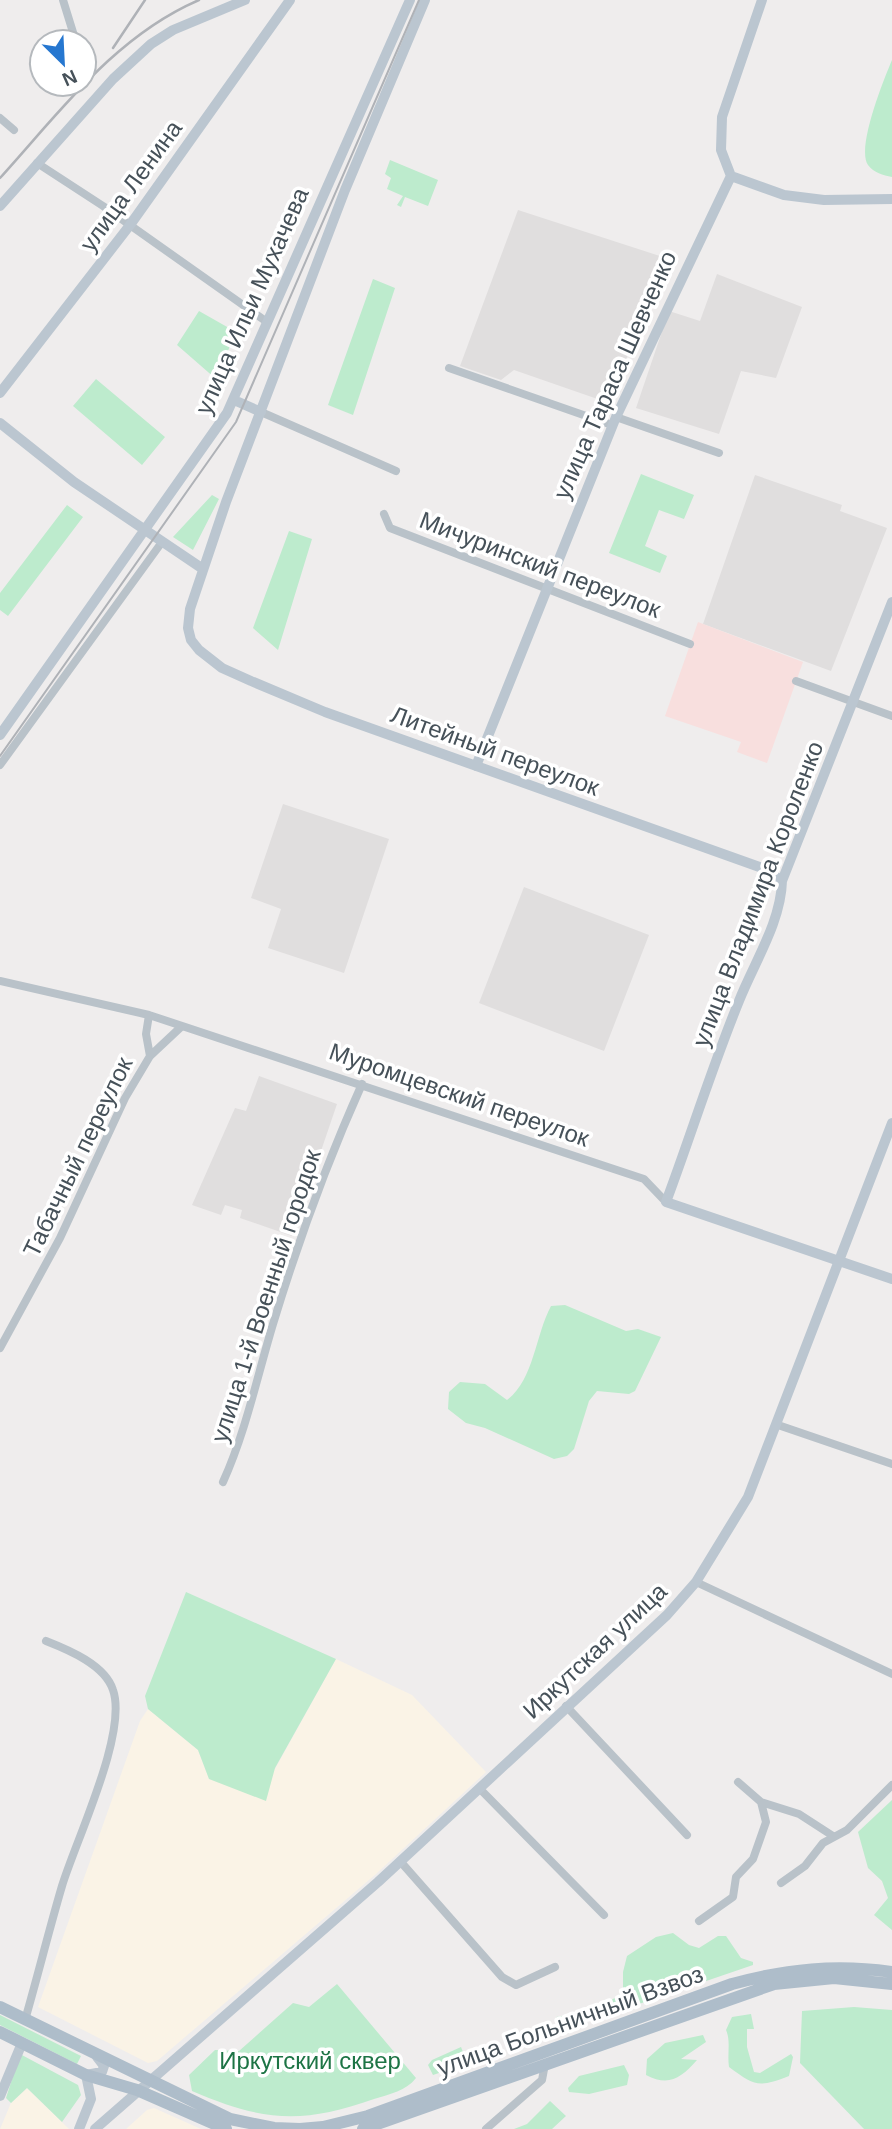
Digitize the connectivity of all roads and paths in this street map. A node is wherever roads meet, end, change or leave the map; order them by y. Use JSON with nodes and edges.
{"nodes":[{"id":1,"x":63,"y":0,"type":"edge"},
{"id":2,"x":246,"y":0,"type":"edge"},
{"id":3,"x":290,"y":0,"type":"edge"},
{"id":4,"x":410,"y":0,"type":"edge"},
{"id":5,"x":425,"y":0,"type":"edge"},
{"id":6,"x":762,"y":0,"type":"edge"},
{"id":7,"x":72,"y":28,"type":"edge"},
{"id":8,"x":392,"y":41,"type":"junction"},
{"id":9,"x":406,"y":46,"type":"junction"},
{"id":10,"x":0,"y":118,"type":"edge"},
{"id":11,"x":14,"y":130,"type":"dead end"},
{"id":12,"x":37,"y":163,"type":"junction"},
{"id":13,"x":731,"y":176,"type":"junction"},
{"id":14,"x":892,"y":199,"type":"edge"},
{"id":15,"x":0,"y":206,"type":"edge"},
{"id":16,"x":130,"y":225,"type":"junction"},
{"id":17,"x":267,"y":322,"type":"junction"},
{"id":18,"x":449,"y":368,"type":"dead end"},
{"id":19,"x":0,"y":393,"type":"edge"},
{"id":20,"x":234,"y":400,"type":"junction"},
{"id":21,"x":261,"y":412,"type":"junction"},
{"id":22,"x":614,"y":421,"type":"junction"},
{"id":23,"x":0,"y":423,"type":"edge"},
{"id":24,"x":719,"y":453,"type":"dead end"},
{"id":25,"x":396,"y":471,"type":"dead end"},
{"id":26,"x":384,"y":514,"type":"dead end"},
{"id":27,"x":145,"y":532,"type":"junction"},
{"id":28,"x":162,"y":542,"type":"junction"},
{"id":29,"x":203,"y":569,"type":"junction"},
{"id":30,"x":545,"y":587,"type":"junction"},
{"id":31,"x":892,"y":602,"type":"edge"},
{"id":32,"x":690,"y":644,"type":"dead end"},
{"id":33,"x":199,"y":650,"type":"joint"},
{"id":34,"x":796,"y":681,"type":"dead end"},
{"id":35,"x":854,"y":702,"type":"junction"},
{"id":36,"x":892,"y":716,"type":"edge"},
{"id":37,"x":0,"y":736,"type":"edge"},
{"id":38,"x":0,"y":765,"type":"edge"},
{"id":39,"x":476,"y":766,"type":"junction"},
{"id":40,"x":782,"y":881,"type":"junction"},
{"id":41,"x":0,"y":981,"type":"edge"},
{"id":42,"x":149,"y":1015,"type":"junction"},
{"id":43,"x":182,"y":1026,"type":"junction"},
{"id":44,"x":150,"y":1056,"type":"junction"},
{"id":45,"x":362,"y":1084,"type":"junction"},
{"id":46,"x":892,"y":1123,"type":"edge"},
{"id":47,"x":666,"y":1202,"type":"junction"},
{"id":48,"x":841,"y":1260,"type":"junction"},
{"id":49,"x":892,"y":1279,"type":"edge"},
{"id":50,"x":0,"y":1348,"type":"edge"},
{"id":51,"x":778,"y":1425,"type":"junction"},
{"id":52,"x":892,"y":1464,"type":"edge"},
{"id":53,"x":223,"y":1482,"type":"dead end"},
{"id":54,"x":696,"y":1582,"type":"junction"},
{"id":55,"x":46,"y":1641,"type":"dead end"},
{"id":56,"x":892,"y":1674,"type":"edge"},
{"id":57,"x":566,"y":1706,"type":"junction"},
{"id":58,"x":737,"y":1782,"type":"dead end"},
{"id":59,"x":892,"y":1785,"type":"edge"},
{"id":60,"x":480,"y":1789,"type":"junction"},
{"id":61,"x":761,"y":1802,"type":"junction"},
{"id":62,"x":687,"y":1835,"type":"dead end"},
{"id":63,"x":833,"y":1836,"type":"junction"},
{"id":64,"x":400,"y":1861,"type":"junction"},
{"id":65,"x":781,"y":1884,"type":"dead end"},
{"id":66,"x":604,"y":1914,"type":"dead end"},
{"id":67,"x":699,"y":1921,"type":"dead end"},
{"id":68,"x":555,"y":1967,"type":"dead end"},
{"id":69,"x":892,"y":1972,"type":"edge"},
{"id":70,"x":892,"y":1983,"type":"edge"},
{"id":71,"x":0,"y":2007,"type":"edge"},
{"id":72,"x":25,"y":2020,"type":"junction"},
{"id":73,"x":0,"y":2032,"type":"edge"},
{"id":74,"x":22,"y":2043,"type":"junction"},
{"id":75,"x":97,"y":2057,"type":"junction"},
{"id":76,"x":545,"y":2064,"type":"junction"},
{"id":77,"x":86,"y":2075,"type":"junction"},
{"id":78,"x":143,"y":2085,"type":"junction"},
{"id":79,"x":0,"y":2096,"type":"edge"},
{"id":80,"x":79,"y":2129,"type":"edge"},
{"id":81,"x":95,"y":2129,"type":"edge"},
{"id":82,"x":226,"y":2129,"type":"edge"},
{"id":83,"x":363,"y":2129,"type":"edge"},
{"id":84,"x":486,"y":2129,"type":"edge"}],
"edges":[{"from":1,"to":7,"type":"street"},
{"from":2,"to":12,"type":"main road"},
{"from":3,"to":16,"type":"main road","name":"улица Ленина"},
{"from":4,"to":8,"type":"main road","name":"улица Ильи Мухачева"},
{"from":5,"to":9,"type":"main road","name":"улица Ильи Мухачева"},
{"from":6,"to":13,"type":"main road"},
{"from":8,"to":9,"type":"main road"},
{"from":8,"to":17,"type":"main road","name":"улица Ильи Мухачева"},
{"from":9,"to":21,"type":"main road","name":"улица Ильи Мухачева"},
{"from":10,"to":11,"type":"street"},
{"from":12,"to":15,"type":"main road"},
{"from":12,"to":16,"type":"street"},
{"from":13,"to":14,"type":"main road"},
{"from":13,"to":22,"type":"main road","name":"улица Тараса Шевченко"},
{"from":16,"to":17,"type":"street"},
{"from":16,"to":19,"type":"main road","name":"улица Ленина"},
{"from":17,"to":20,"type":"main road","name":"улица Ильи Мухачева"},
{"from":18,"to":22,"type":"street"},
{"from":20,"to":21,"type":"main road"},
{"from":20,"to":27,"type":"main road","name":"улица Ильи Мухачева"},
{"from":21,"to":25,"type":"street"},
{"from":21,"to":29,"type":"main road","name":"улица Ильи Мухачева"},
{"from":22,"to":24,"type":"street"},
{"from":22,"to":30,"type":"main road","name":"улица Тараса Шевченко"},
{"from":23,"to":27,"type":"main road"},
{"from":26,"to":30,"type":"street","name":"Мичуринский переулок"},
{"from":27,"to":28,"type":"main road"},
{"from":27,"to":37,"type":"main road","name":"улица Ильи Мухачева"},
{"from":28,"to":29,"type":"main road"},
{"from":28,"to":38,"type":"street"},
{"from":29,"to":33,"type":"main road","name":"улица Ильи Мухачева"},
{"from":30,"to":32,"type":"street","name":"Мичуринский переулок"},
{"from":30,"to":39,"type":"main road","name":"улица Тараса Шевченко"},
{"from":31,"to":35,"type":"main road","name":"улица Владимира Короленко"},
{"from":33,"to":39,"type":"main road","name":"Литейный переулок"},
{"from":34,"to":35,"type":"street"},
{"from":35,"to":36,"type":"street"},
{"from":35,"to":40,"type":"main road","name":"улица Владимира Короленко"},
{"from":39,"to":40,"type":"main road","name":"Литейный переулок"},
{"from":40,"to":47,"type":"main road","name":"улица Владимира Короленко"},
{"from":41,"to":42,"type":"street","name":"Муромцевский переулок"},
{"from":42,"to":43,"type":"street","name":"Муромцевский переулок"},
{"from":42,"to":44,"type":"street","name":"Табачный переулок"},
{"from":43,"to":44,"type":"street","name":"Табачный переулок"},
{"from":43,"to":45,"type":"street","name":"Муромцевский переулок"},
{"from":44,"to":50,"type":"street","name":"Табачный переулок"},
{"from":45,"to":47,"type":"street","name":"Муромцевский переулок"},
{"from":45,"to":53,"type":"street","name":"улица 1-й Военный городок"},
{"from":46,"to":48,"type":"main road","name":"Иркутская улица"},
{"from":47,"to":48,"type":"main road","name":"Муромцевский переулок"},
{"from":48,"to":49,"type":"main road","name":"Муромцевский переулок"},
{"from":48,"to":51,"type":"main road","name":"Иркутская улица"},
{"from":51,"to":52,"type":"street"},
{"from":51,"to":54,"type":"main road","name":"Иркутская улица"},
{"from":54,"to":56,"type":"street"},
{"from":54,"to":57,"type":"main road","name":"Иркутская улица"},
{"from":55,"to":72,"type":"street"},
{"from":57,"to":60,"type":"main road","name":"Иркутская улица"},
{"from":57,"to":62,"type":"street"},
{"from":58,"to":61,"type":"street"},
{"from":59,"to":63,"type":"street"},
{"from":60,"to":64,"type":"main road","name":"Иркутская улица"},
{"from":60,"to":66,"type":"street"},
{"from":61,"to":63,"type":"street"},
{"from":61,"to":67,"type":"street"},
{"from":63,"to":65,"type":"street"},
{"from":64,"to":68,"type":"street"},
{"from":64,"to":78,"type":"main road","name":"Иркутская улица"},
{"from":69,"to":78,"type":"main road","name":"улица Больничный Взвоз"},
{"from":70,"to":76,"type":"main road","name":"улица Больничный Взвоз"},
{"from":71,"to":72,"type":"main road"},
{"from":72,"to":75,"type":"main road"},
{"from":73,"to":74,"type":"main road"},
{"from":74,"to":77,"type":"main road"},
{"from":74,"to":79,"type":"main road"},
{"from":75,"to":77,"type":"main road"},
{"from":75,"to":78,"type":"main road"},
{"from":76,"to":83,"type":"main road","name":"улица Больничный Взвоз"},
{"from":76,"to":84,"type":"street"},
{"from":77,"to":78,"type":"main road"},
{"from":77,"to":80,"type":"main road"},
{"from":78,"to":81,"type":"main road","name":"Иркутская улица"},
{"from":78,"to":82,"type":"main road"}]}
